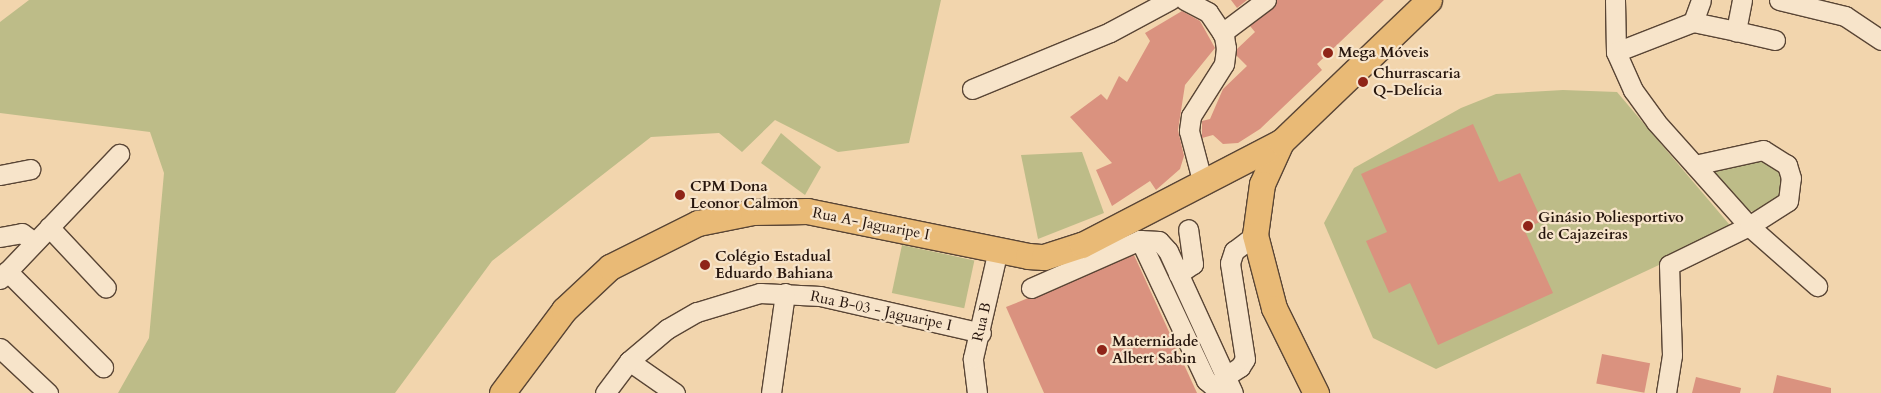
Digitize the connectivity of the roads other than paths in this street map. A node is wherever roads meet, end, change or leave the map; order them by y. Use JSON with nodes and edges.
{"nodes":[{"id":1,"x":1170,"y":0,"type":"edge"},
{"id":2,"x":1185,"y":0,"type":"edge"},
{"id":3,"x":1266,"y":0,"type":"edge"},
{"id":4,"x":1428,"y":0,"type":"edge"},
{"id":5,"x":1615,"y":0,"type":"edge"},
{"id":6,"x":1702,"y":0,"type":"edge"},
{"id":7,"x":1742,"y":0,"type":"edge"},
{"id":8,"x":1779,"y":0,"type":"edge"},
{"id":9,"x":1693,"y":22,"type":"junction"},
{"id":10,"x":1873,"y":25,"type":"edge"},
{"id":11,"x":1736,"y":31,"type":"junction"},
{"id":12,"x":1222,"y":33,"type":"junction"},
{"id":13,"x":1775,"y":40,"type":"dead end"},
{"id":14,"x":1881,"y":40,"type":"edge"},
{"id":15,"x":1616,"y":52,"type":"junction"},
{"id":16,"x":972,"y":89,"type":"dead end"},
{"id":17,"x":1281,"y":142,"type":"junction"},
{"id":18,"x":119,"y":154,"type":"dead end"},
{"id":19,"x":1695,"y":164,"type":"junction"},
{"id":20,"x":30,"y":169,"type":"dead end"},
{"id":21,"x":0,"y":175,"type":"edge"},
{"id":22,"x":1203,"y":184,"type":"junction"},
{"id":23,"x":1749,"y":226,"type":"junction"},
{"id":24,"x":49,"y":228,"type":"junction"},
{"id":25,"x":1188,"y":229,"type":"dead end"},
{"id":26,"x":1255,"y":235,"type":"junction"},
{"id":27,"x":0,"y":237,"type":"edge"},
{"id":28,"x":1140,"y":240,"type":"junction"},
{"id":29,"x":34,"y":242,"type":"junction"},
{"id":30,"x":998,"y":250,"type":"junction"},
{"id":31,"x":1178,"y":274,"type":"junction"},
{"id":32,"x":4,"y":275,"type":"edge"},
{"id":33,"x":1817,"y":286,"type":"dead end"},
{"id":34,"x":106,"y":288,"type":"dead end"},
{"id":35,"x":1031,"y":288,"type":"dead end"},
{"id":36,"x":785,"y":293,"type":"junction"},
{"id":37,"x":1190,"y":297,"type":"junction"},
{"id":38,"x":1171,"y":307,"type":"junction"},
{"id":39,"x":981,"y":333,"type":"junction"},
{"id":40,"x":0,"y":348,"type":"edge"},
{"id":41,"x":629,"y":361,"type":"junction"},
{"id":42,"x":103,"y":367,"type":"dead end"},
{"id":43,"x":1230,"y":387,"type":"edge"},
{"id":44,"x":48,"y":393,"type":"edge"},
{"id":45,"x":502,"y":393,"type":"edge"},
{"id":46,"x":606,"y":393,"type":"edge"},
{"id":47,"x":675,"y":393,"type":"edge"},
{"id":48,"x":771,"y":393,"type":"edge"},
{"id":49,"x":977,"y":393,"type":"edge"},
{"id":50,"x":1316,"y":393,"type":"edge"},
{"id":51,"x":1666,"y":393,"type":"edge"}],
"edges":[{"from":1,"to":16,"type":"street"},
{"from":2,"to":12,"type":"street"},
{"from":3,"to":12,"type":"street"},
{"from":4,"to":17,"type":"main road"},
{"from":5,"to":15,"type":"street"},
{"from":6,"to":9,"type":"street"},
{"from":7,"to":11,"type":"street"},
{"from":8,"to":10,"type":"street"},
{"from":9,"to":11,"type":"street"},
{"from":9,"to":15,"type":"street"},
{"from":10,"to":14,"type":"street"},
{"from":11,"to":13,"type":"street"},
{"from":12,"to":22,"type":"street"},
{"from":15,"to":19,"type":"street"},
{"from":17,"to":22,"type":"main road","name":"Rua A- Jaguaripe I"},
{"from":17,"to":26,"type":"main road"},
{"from":18,"to":24,"type":"street"},
{"from":19,"to":23,"type":"street"},
{"from":19,"to":23,"type":"street"},
{"from":20,"to":21,"type":"street"},
{"from":22,"to":30,"type":"main road","name":"Rua A- Jaguaripe I"},
{"from":23,"to":33,"type":"street"},
{"from":23,"to":51,"type":"street"},
{"from":24,"to":29,"type":"street"},
{"from":24,"to":34,"type":"street"},
{"from":25,"to":31,"type":"street"},
{"from":26,"to":43,"type":"street"},
{"from":26,"to":50,"type":"main road"},
{"from":27,"to":29,"type":"street"},
{"from":28,"to":31,"type":"street"},
{"from":28,"to":35,"type":"street"},
{"from":28,"to":38,"type":"street"},
{"from":29,"to":32,"type":"street"},
{"from":30,"to":39,"type":"street","name":"Rua B"},
{"from":30,"to":45,"type":"main road","name":"Rua A- Jaguaripe I"},
{"from":31,"to":37,"type":"street"},
{"from":32,"to":42,"type":"street"},
{"from":36,"to":39,"type":"street","name":"Rua B-03 - Jaguaripe I"},
{"from":36,"to":41,"type":"street","name":"Rua B-03 - Jaguaripe I"},
{"from":36,"to":48,"type":"street"},
{"from":37,"to":38,"type":"street"},
{"from":37,"to":43,"type":"street"},
{"from":38,"to":43,"type":"street"},
{"from":39,"to":49,"type":"street","name":"Rua B"},
{"from":40,"to":44,"type":"street"},
{"from":41,"to":46,"type":"street","name":"Rua B-03 - Jaguaripe I"},
{"from":41,"to":47,"type":"street"}]}
